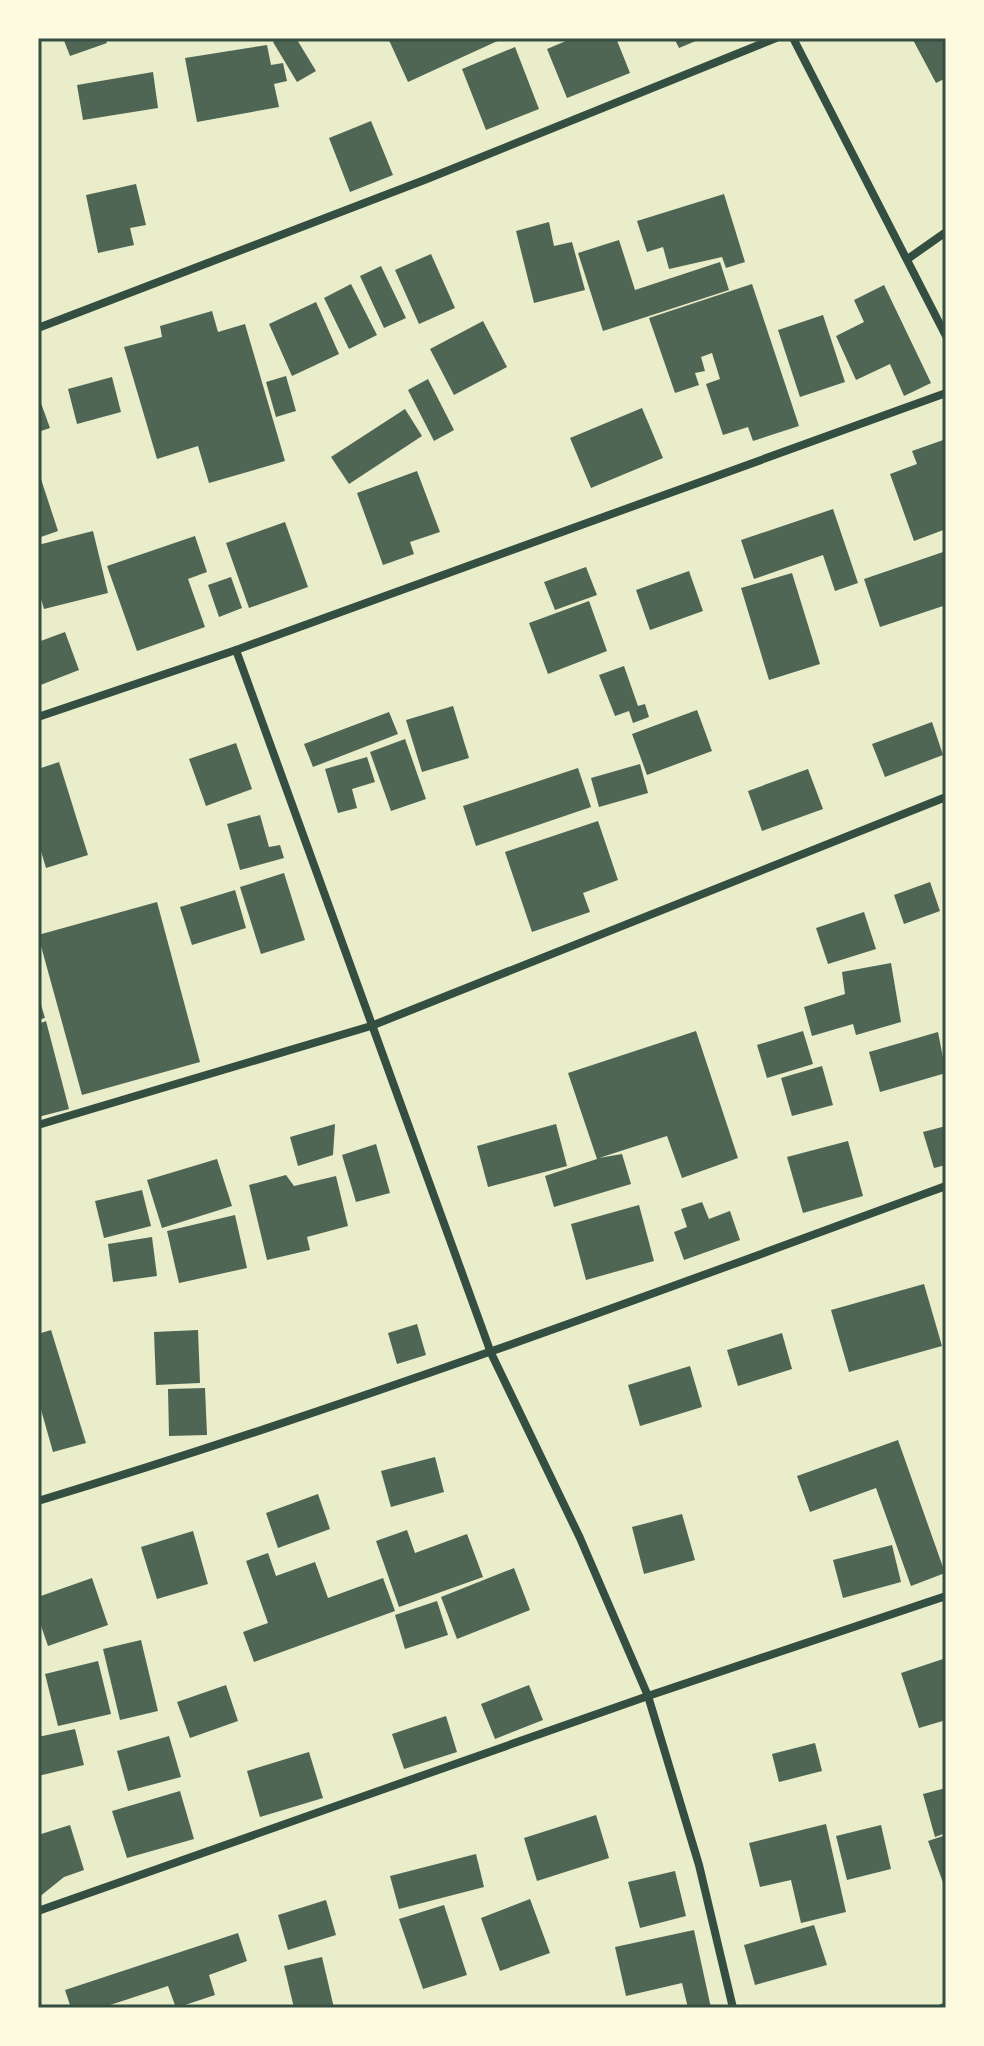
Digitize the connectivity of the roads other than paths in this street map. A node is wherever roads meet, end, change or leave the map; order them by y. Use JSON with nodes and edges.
{"nodes":[{"id":1,"x":776,"y":38,"type":"edge"},
{"id":2,"x":793,"y":38,"type":"edge"},
{"id":3,"x":946,"y":232,"type":"edge"},
{"id":4,"x":909,"y":258,"type":"junction"},
{"id":5,"x":38,"y":328,"type":"edge"},
{"id":6,"x":946,"y":336,"type":"edge"},
{"id":7,"x":946,"y":393,"type":"edge"},
{"id":8,"x":236,"y":650,"type":"junction"},
{"id":9,"x":38,"y":717,"type":"edge"},
{"id":10,"x":946,"y":797,"type":"edge"},
{"id":11,"x":371,"y":1026,"type":"junction"},
{"id":12,"x":38,"y":1125,"type":"edge"},
{"id":13,"x":946,"y":1186,"type":"edge"},
{"id":14,"x":491,"y":1353,"type":"junction"},
{"id":15,"x":38,"y":1501,"type":"edge"},
{"id":16,"x":946,"y":1596,"type":"edge"},
{"id":17,"x":648,"y":1696,"type":"junction"},
{"id":18,"x":38,"y":1911,"type":"edge"},
{"id":19,"x":733,"y":2008,"type":"edge"}],
"edges":[{"from":1,"to":5,"type":"street"},
{"from":2,"to":4,"type":"street"},
{"from":3,"to":4,"type":"street"},
{"from":4,"to":6,"type":"street"},
{"from":7,"to":8,"type":"street"},
{"from":8,"to":9,"type":"street"},
{"from":8,"to":11,"type":"street"},
{"from":10,"to":11,"type":"street"},
{"from":11,"to":12,"type":"street"},
{"from":11,"to":14,"type":"street"},
{"from":13,"to":14,"type":"street"},
{"from":14,"to":15,"type":"street"},
{"from":14,"to":17,"type":"street"},
{"from":16,"to":17,"type":"street"},
{"from":17,"to":18,"type":"street"},
{"from":17,"to":19,"type":"street"}]}
